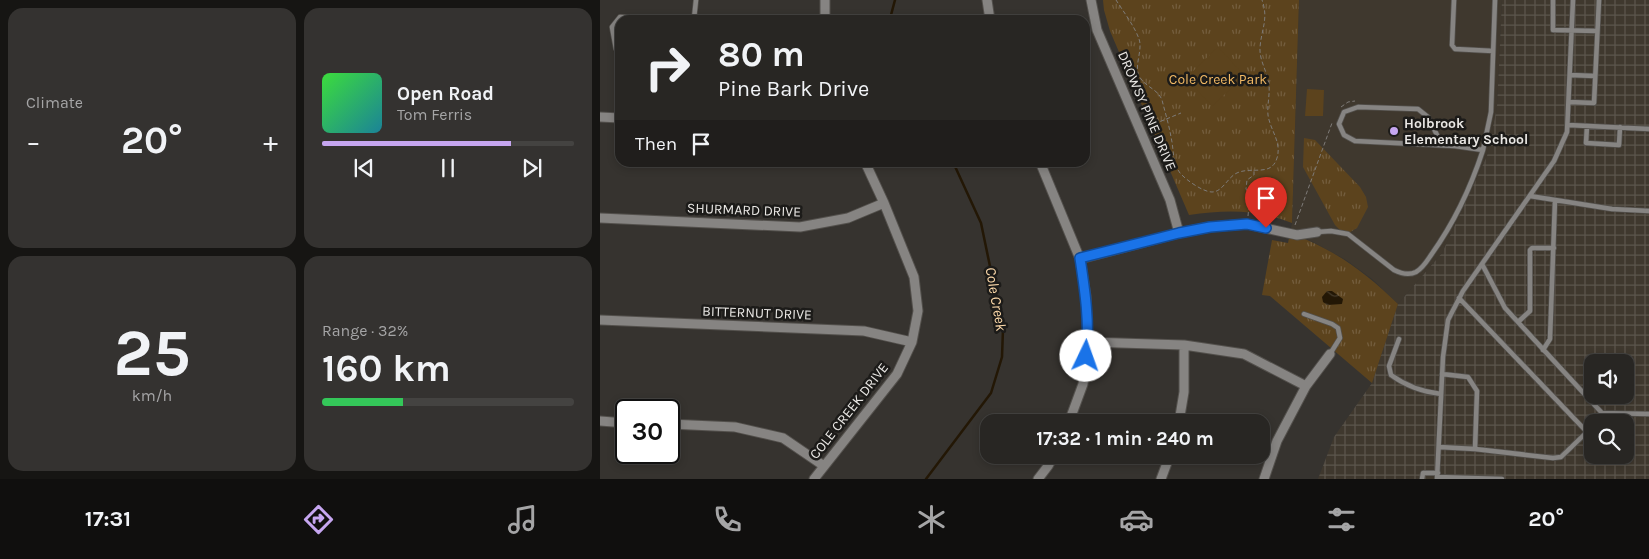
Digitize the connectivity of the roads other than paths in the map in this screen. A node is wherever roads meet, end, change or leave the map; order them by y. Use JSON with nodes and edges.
{"nodes":[{"id":1,"x":696,"y":0,"type":"edge"},
{"id":2,"x":825,"y":0,"type":"edge"},
{"id":3,"x":987,"y":0,"type":"edge"},
{"id":4,"x":1091,"y":0,"type":"edge"},
{"id":5,"x":1454,"y":0,"type":"edge"},
{"id":6,"x":1495,"y":0,"type":"edge"},
{"id":7,"x":1553,"y":0,"type":"edge"},
{"id":8,"x":1573,"y":0,"type":"edge"},
{"id":9,"x":1599,"y":0,"type":"edge"},
{"id":10,"x":694,"y":15,"type":"edge"},
{"id":11,"x":825,"y":15,"type":"edge"},
{"id":12,"x":989,"y":15,"type":"edge"},
{"id":13,"x":615,"y":23,"type":"edge"},
{"id":14,"x":1597,"y":31,"type":"junction"},
{"id":15,"x":1572,"y":32,"type":"junction"},
{"id":16,"x":615,"y":44,"type":"edge"},
{"id":17,"x":1493,"y":51,"type":"junction"},
{"id":18,"x":1570,"y":75,"type":"junction"},
{"id":19,"x":1595,"y":76,"type":"junction"},
{"id":20,"x":1569,"y":102,"type":"junction"},
{"id":21,"x":600,"y":117,"type":"edge"},
{"id":22,"x":615,"y":118,"type":"edge"},
{"id":23,"x":1568,"y":125,"type":"junction"},
{"id":24,"x":1586,"y":126,"type":"junction"},
{"id":25,"x":1620,"y":127,"type":"junction"},
{"id":26,"x":1649,"y":129,"type":"edge"},
{"id":27,"x":1442,"y":145,"type":"junction"},
{"id":28,"x":1483,"y":150,"type":"junction"},
{"id":29,"x":867,"y":167,"type":"edge"},
{"id":30,"x":1042,"y":167,"type":"edge"},
{"id":31,"x":1530,"y":196,"type":"junction"},
{"id":32,"x":1555,"y":200,"type":"junction"},
{"id":33,"x":884,"y":203,"type":"junction"},
{"id":34,"x":1649,"y":211,"type":"edge"},
{"id":35,"x":600,"y":218,"type":"edge"},
{"id":36,"x":1317,"y":232,"type":"joint"},
{"id":37,"x":1179,"y":233,"type":"junction"},
{"id":38,"x":1554,"y":248,"type":"junction"},
{"id":39,"x":1080,"y":258,"type":"junction"},
{"id":40,"x":1482,"y":264,"type":"junction"},
{"id":41,"x":1460,"y":298,"type":"junction"},
{"id":42,"x":1304,"y":314,"type":"dead end"},
{"id":43,"x":600,"y":320,"type":"edge"},
{"id":44,"x":1518,"y":322,"type":"junction"},
{"id":45,"x":1399,"y":339,"type":"dead end"},
{"id":46,"x":912,"y":342,"type":"junction"},
{"id":47,"x":1088,"y":342,"type":"junction"},
{"id":48,"x":1184,"y":345,"type":"junction"},
{"id":49,"x":1543,"y":350,"type":"junction"},
{"id":50,"x":1330,"y":354,"type":"joint"},
{"id":51,"x":1442,"y":374,"type":"junction"},
{"id":52,"x":1306,"y":386,"type":"junction"},
{"id":53,"x":1441,"y":394,"type":"junction"},
{"id":54,"x":1072,"y":414,"type":"edge"},
{"id":55,"x":1180,"y":414,"type":"edge"},
{"id":56,"x":1649,"y":414,"type":"edge"},
{"id":57,"x":600,"y":421,"type":"edge"},
{"id":58,"x":615,"y":422,"type":"edge"},
{"id":59,"x":680,"y":424,"type":"edge"},
{"id":60,"x":1439,"y":447,"type":"junction"},
{"id":61,"x":1475,"y":449,"type":"junction"},
{"id":62,"x":1049,"y":464,"type":"edge"},
{"id":63,"x":1167,"y":464,"type":"edge"},
{"id":64,"x":824,"y":466,"type":"junction"},
{"id":65,"x":1438,"y":476,"type":"edge"},
{"id":66,"x":814,"y":479,"type":"edge"},
{"id":67,"x":1038,"y":479,"type":"edge"},
{"id":68,"x":1161,"y":479,"type":"edge"},
{"id":69,"x":1264,"y":479,"type":"edge"},
{"id":70,"x":1422,"y":479,"type":"edge"},
{"id":71,"x":1502,"y":479,"type":"edge"}],
"edges":[{"from":1,"to":10,"type":"lane"},
{"from":2,"to":11,"type":"street"},
{"from":3,"to":12,"type":"street"},
{"from":4,"to":37,"type":"street","name":"DROWSY PINE DRIVE"},
{"from":5,"to":17,"type":"lane"},
{"from":6,"to":17,"type":"lane"},
{"from":7,"to":15,"type":"lane"},
{"from":8,"to":15,"type":"lane"},
{"from":9,"to":14,"type":"lane"},
{"from":13,"to":16,"type":"lane"},
{"from":14,"to":15,"type":"lane"},
{"from":14,"to":19,"type":"lane"},
{"from":15,"to":18,"type":"lane"},
{"from":17,"to":28,"type":"lane"},
{"from":18,"to":19,"type":"lane"},
{"from":18,"to":20,"type":"lane"},
{"from":19,"to":20,"type":"lane"},
{"from":20,"to":23,"type":"lane"},
{"from":21,"to":22,"type":"street"},
{"from":23,"to":24,"type":"lane"},
{"from":23,"to":31,"type":"lane"},
{"from":24,"to":25,"type":"lane"},
{"from":24,"to":25,"type":"lane"},
{"from":25,"to":26,"type":"lane"},
{"from":27,"to":27,"type":"lane"},
{"from":27,"to":28,"type":"lane"},
{"from":28,"to":36,"type":"lane"},
{"from":29,"to":33,"type":"street","name":"COLE CREEK DRIVE"},
{"from":30,"to":39,"type":"street"},
{"from":31,"to":32,"type":"lane"},
{"from":31,"to":40,"type":"lane"},
{"from":32,"to":34,"type":"lane"},
{"from":32,"to":38,"type":"lane"},
{"from":33,"to":35,"type":"street","name":"SHURMARD DRIVE"},
{"from":33,"to":46,"type":"street","name":"COLE CREEK DRIVE"},
{"from":36,"to":37,"type":"street"},
{"from":37,"to":39,"type":"street"},
{"from":38,"to":44,"type":"lane"},
{"from":38,"to":49,"type":"lane"},
{"from":39,"to":47,"type":"street"},
{"from":40,"to":41,"type":"lane"},
{"from":40,"to":44,"type":"lane"},
{"from":41,"to":51,"type":"lane"},
{"from":41,"to":61,"type":"lane"},
{"from":42,"to":50,"type":"lane"},
{"from":43,"to":46,"type":"street","name":"BITTERNUT DRIVE"},
{"from":44,"to":49,"type":"lane"},
{"from":45,"to":53,"type":"lane"},
{"from":46,"to":64,"type":"street","name":"COLE CREEK DRIVE"},
{"from":47,"to":48,"type":"street"},
{"from":47,"to":54,"type":"street"},
{"from":48,"to":52,"type":"street"},
{"from":48,"to":55,"type":"street"},
{"from":49,"to":56,"type":"lane"},
{"from":50,"to":52,"type":"street"},
{"from":51,"to":53,"type":"lane"},
{"from":51,"to":61,"type":"lane"},
{"from":52,"to":69,"type":"street"},
{"from":53,"to":60,"type":"lane"},
{"from":57,"to":58,"type":"street"},
{"from":59,"to":64,"type":"street"},
{"from":60,"to":61,"type":"lane"},
{"from":60,"to":65,"type":"lane"},
{"from":62,"to":67,"type":"street"},
{"from":63,"to":68,"type":"street"},
{"from":64,"to":66,"type":"street","name":"COLE CREEK DRIVE"},
{"from":65,"to":70,"type":"lane"},
{"from":65,"to":71,"type":"lane"}]}
